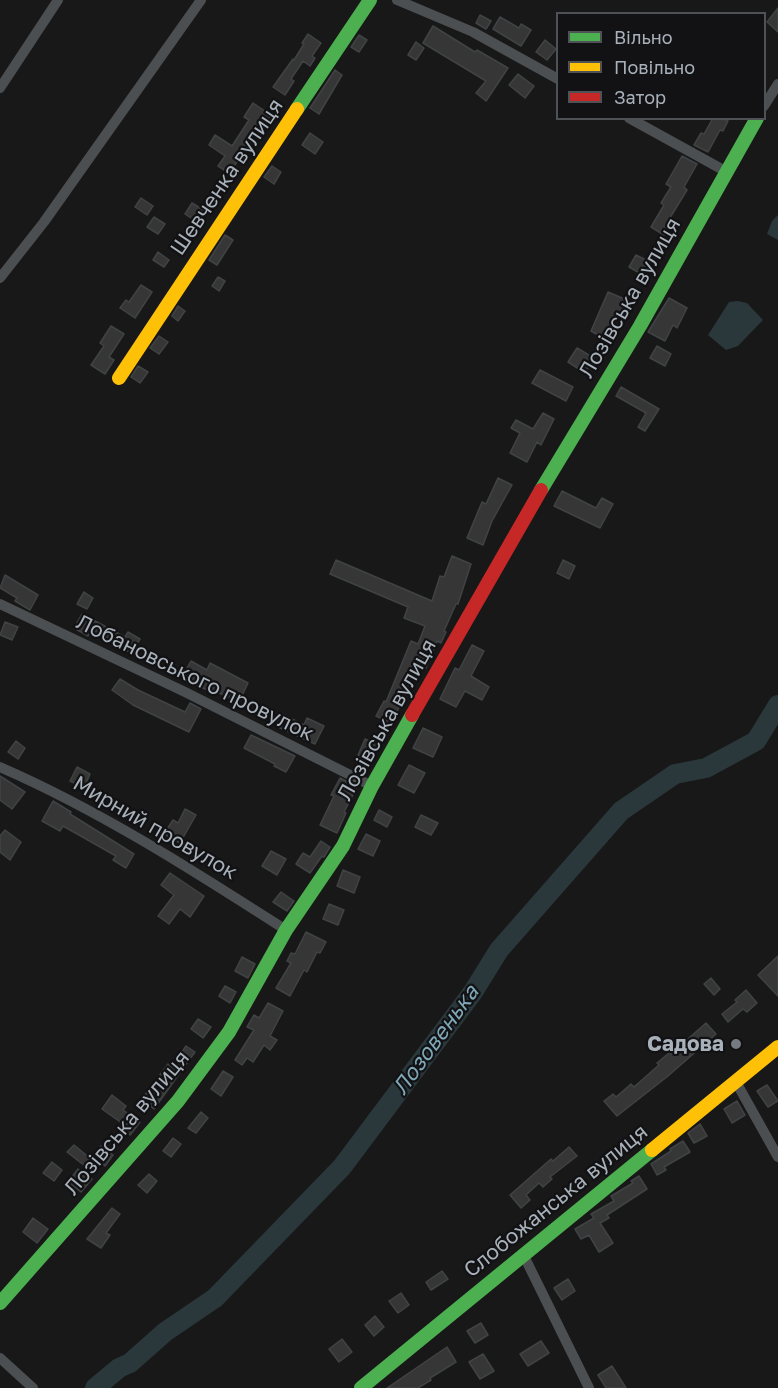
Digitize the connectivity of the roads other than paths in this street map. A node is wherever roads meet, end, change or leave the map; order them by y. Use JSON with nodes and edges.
{"nodes":[{"id":1,"x":58,"y":0,"type":"edge"},
{"id":2,"x":201,"y":0,"type":"edge"},
{"id":3,"x":370,"y":0,"type":"edge"},
{"id":4,"x":397,"y":0,"type":"edge"},
{"id":5,"x":556,"y":78,"type":"edge"},
{"id":6,"x":778,"y":84,"type":"edge"},
{"id":7,"x":0,"y":88,"type":"edge"},
{"id":8,"x":766,"y":104,"type":"edge"},
{"id":9,"x":633,"y":120,"type":"edge"},
{"id":10,"x":756,"y":120,"type":"edge"},
{"id":11,"x":727,"y":172,"type":"junction"},
{"id":12,"x":0,"y":278,"type":"edge"},
{"id":13,"x":119,"y":378,"type":"dead end"},
{"id":14,"x":0,"y":604,"type":"edge"},
{"id":15,"x":0,"y":767,"type":"edge"},
{"id":16,"x":372,"y":786,"type":"junction"},
{"id":17,"x":286,"y":930,"type":"junction"},
{"id":18,"x":778,"y":1047,"type":"edge"},
{"id":19,"x":736,"y":1082,"type":"junction"},
{"id":20,"x":778,"y":1157,"type":"edge"},
{"id":21,"x":523,"y":1254,"type":"junction"},
{"id":22,"x":0,"y":1303,"type":"edge"},
{"id":23,"x":0,"y":1358,"type":"edge"},
{"id":24,"x":33,"y":1388,"type":"edge"},
{"id":25,"x":361,"y":1388,"type":"edge"},
{"id":26,"x":589,"y":1388,"type":"edge"}],
"edges":[{"from":1,"to":7,"type":"street"},
{"from":2,"to":12,"type":"street"},
{"from":3,"to":13,"type":"street","name":"Шевченка вулиця"},
{"from":4,"to":5,"type":"street"},
{"from":6,"to":8,"type":"street"},
{"from":9,"to":11,"type":"street"},
{"from":10,"to":11,"type":"street","name":"Лозівська вулиця"},
{"from":11,"to":16,"type":"street","name":"Лозівська вулиця"},
{"from":14,"to":16,"type":"street","name":"Лобановського провулок"},
{"from":15,"to":17,"type":"street","name":"Мирний провулок"},
{"from":16,"to":17,"type":"street","name":"Лозівська вулиця"},
{"from":17,"to":22,"type":"street","name":"Лозівська вулиця"},
{"from":18,"to":19,"type":"street","name":"Слобожанська вулиця"},
{"from":19,"to":20,"type":"street"},
{"from":19,"to":21,"type":"street","name":"Слобожанська вулиця"},
{"from":21,"to":25,"type":"street","name":"Слобожанська вулиця"},
{"from":21,"to":26,"type":"street"},
{"from":23,"to":24,"type":"street"}]}
